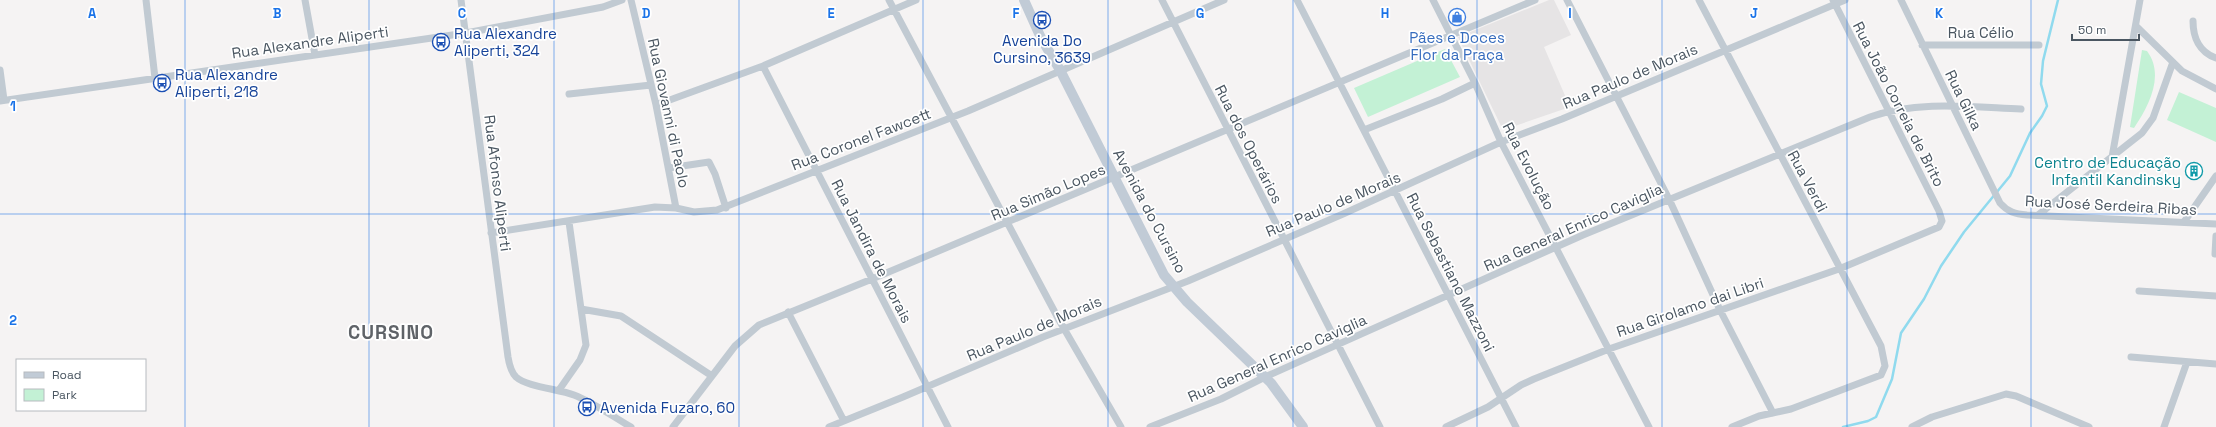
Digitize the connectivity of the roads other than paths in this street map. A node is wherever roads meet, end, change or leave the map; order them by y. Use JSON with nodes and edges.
{"nodes":[{"id":1,"x":146,"y":0,"type":"edge"},
{"id":2,"x":305,"y":0,"type":"edge"},
{"id":3,"x":460,"y":0,"type":"edge"},
{"id":4,"x":622,"y":0,"type":"edge"},
{"id":5,"x":631,"y":0,"type":"edge"},
{"id":6,"x":889,"y":0,"type":"edge"},
{"id":7,"x":916,"y":0,"type":"edge"},
{"id":8,"x":1024,"y":0,"type":"edge"},
{"id":9,"x":1162,"y":0,"type":"edge"},
{"id":10,"x":1224,"y":0,"type":"edge"},
{"id":11,"x":1297,"y":0,"type":"edge"},
{"id":12,"x":1432,"y":0,"type":"edge"},
{"id":13,"x":1536,"y":0,"type":"edge"},
{"id":14,"x":1567,"y":0,"type":"edge"},
{"id":15,"x":1699,"y":0,"type":"edge"},
{"id":16,"x":1845,"y":0,"type":"edge"},
{"id":17,"x":1901,"y":0,"type":"edge"},
{"id":18,"x":2140,"y":0,"type":"edge"},
{"id":19,"x":1834,"y":2,"type":"edge"},
{"id":20,"x":894,"y":9,"type":"junction"},
{"id":21,"x":2193,"y":21,"type":"dead end"},
{"id":22,"x":1174,"y":22,"type":"junction"},
{"id":23,"x":2136,"y":26,"type":"junction"},
{"id":24,"x":466,"y":32,"type":"junction"},
{"id":25,"x":1450,"y":35,"type":"junction"},
{"id":26,"x":1922,"y":45,"type":"junction"},
{"id":27,"x":2039,"y":46,"type":"dead end"},
{"id":28,"x":1725,"y":50,"type":"junction"},
{"id":29,"x":316,"y":55,"type":"junction"},
{"id":30,"x":2216,"y":58,"type":"edge"},
{"id":31,"x":2173,"y":62,"type":"junction"},
{"id":32,"x":763,"y":66,"type":"junction"},
{"id":33,"x":0,"y":70,"type":"edge"},
{"id":34,"x":1060,"y":70,"type":"junction"},
{"id":35,"x":155,"y":78,"type":"junction"},
{"id":36,"x":1339,"y":82,"type":"junction"},
{"id":37,"x":1475,"y":83,"type":"junction"},
{"id":38,"x":651,"y":85,"type":"junction"},
{"id":39,"x":2216,"y":89,"type":"edge"},
{"id":40,"x":569,"y":94,"type":"dead end"},
{"id":41,"x":1615,"y":97,"type":"junction"},
{"id":42,"x":2,"y":101,"type":"edge"},
{"id":43,"x":656,"y":105,"type":"junction"},
{"id":44,"x":1953,"y":107,"type":"junction"},
{"id":45,"x":2021,"y":109,"type":"dead end"},
{"id":46,"x":1888,"y":111,"type":"junction"},
{"id":47,"x":952,"y":118,"type":"junction"},
{"id":48,"x":1228,"y":130,"type":"junction"},
{"id":49,"x":1364,"y":130,"type":"junction"},
{"id":50,"x":1501,"y":142,"type":"junction"},
{"id":51,"x":1780,"y":155,"type":"junction"},
{"id":52,"x":2112,"y":157,"type":"junction"},
{"id":53,"x":669,"y":168,"type":"junction"},
{"id":54,"x":816,"y":170,"type":"junction"},
{"id":55,"x":2216,"y":176,"type":"edge"},
{"id":56,"x":1115,"y":178,"type":"junction"},
{"id":57,"x":1395,"y":191,"type":"junction"},
{"id":58,"x":1669,"y":199,"type":"junction"},
{"id":59,"x":676,"y":208,"type":"junction"},
{"id":60,"x":726,"y":208,"type":"junction"},
{"id":61,"x":2005,"y":209,"type":"joint"},
{"id":62,"x":2038,"y":215,"type":"junction"},
{"id":63,"x":1942,"y":219,"type":"joint"},
{"id":64,"x":569,"y":222,"type":"junction"},
{"id":65,"x":1008,"y":222,"type":"junction"},
{"id":66,"x":2184,"y":222,"type":"junction"},
{"id":67,"x":2216,"y":224,"type":"edge"},
{"id":68,"x":491,"y":233,"type":"junction"},
{"id":69,"x":2216,"y":236,"type":"edge"},
{"id":70,"x":1284,"y":239,"type":"junction"},
{"id":71,"x":1556,"y":247,"type":"junction"},
{"id":72,"x":2215,"y":254,"type":"dead end"},
{"id":73,"x":1839,"y":269,"type":"junction"},
{"id":74,"x":872,"y":279,"type":"junction"},
{"id":75,"x":1172,"y":286,"type":"junction"},
{"id":76,"x":2138,"y":291,"type":"dead end"},
{"id":77,"x":1448,"y":296,"type":"junction"},
{"id":78,"x":2216,"y":296,"type":"edge"},
{"id":79,"x":581,"y":309,"type":"junction"},
{"id":80,"x":1720,"y":310,"type":"junction"},
{"id":81,"x":788,"y":312,"type":"junction"},
{"id":82,"x":1064,"y":328,"type":"junction"},
{"id":83,"x":1338,"y":344,"type":"junction"},
{"id":84,"x":1609,"y":349,"type":"junction"},
{"id":85,"x":2131,"y":357,"type":"dead end"},
{"id":86,"x":2187,"y":362,"type":"junction"},
{"id":87,"x":2216,"y":364,"type":"edge"},
{"id":88,"x":712,"y":376,"type":"junction"},
{"id":89,"x":1265,"y":377,"type":"junction"},
{"id":90,"x":927,"y":386,"type":"junction"},
{"id":91,"x":559,"y":390,"type":"junction"},
{"id":92,"x":1501,"y":400,"type":"junction"},
{"id":93,"x":1773,"y":413,"type":"junction"},
{"id":94,"x":844,"y":420,"type":"junction"},
{"id":95,"x":631,"y":427,"type":"edge"},
{"id":96,"x":673,"y":427,"type":"edge"},
{"id":97,"x":829,"y":427,"type":"edge"},
{"id":98,"x":948,"y":427,"type":"edge"},
{"id":99,"x":1121,"y":427,"type":"edge"},
{"id":100,"x":1150,"y":427,"type":"edge"},
{"id":101,"x":1303,"y":427,"type":"edge"},
{"id":102,"x":1380,"y":427,"type":"edge"},
{"id":103,"x":1446,"y":427,"type":"edge"},
{"id":104,"x":1516,"y":427,"type":"edge"},
{"id":105,"x":1649,"y":427,"type":"edge"},
{"id":106,"x":1732,"y":427,"type":"edge"},
{"id":107,"x":1912,"y":427,"type":"edge"},
{"id":108,"x":2089,"y":427,"type":"edge"},
{"id":109,"x":2164,"y":427,"type":"edge"}],
"edges":[{"from":1,"to":35,"type":"street"},
{"from":2,"to":29,"type":"street"},
{"from":3,"to":24,"type":"street","name":"Rua Afonso Aliperti"},
{"from":4,"to":24,"type":"street","name":"Rua Alexandre Aliperti"},
{"from":5,"to":38,"type":"street","name":"Rua Giovanni di Paolo"},
{"from":6,"to":20,"type":"street"},
{"from":7,"to":20,"type":"street"},
{"from":8,"to":34,"type":"main road","name":"Avenida do Cursino"},
{"from":9,"to":22,"type":"street","name":"Rua dos Operários"},
{"from":10,"to":22,"type":"street","name":"Rua Coronel Fawcett"},
{"from":11,"to":36,"type":"street","name":"Rua Sebastiano Mazzoni"},
{"from":12,"to":25,"type":"street","name":"Rua Evolução"},
{"from":13,"to":25,"type":"street","name":"Rua Simão Lopes"},
{"from":14,"to":41,"type":"street"},
{"from":15,"to":28,"type":"street","name":"Rua Verdi"},
{"from":16,"to":19,"type":"street","name":"Rua Paulo de Morais"},
{"from":17,"to":26,"type":"street","name":"Rua Gilka"},
{"from":18,"to":23,"type":"street"},
{"from":19,"to":28,"type":"street","name":"Rua Paulo de Morais"},
{"from":19,"to":46,"type":"street","name":"Rua João Correia de Brito"},
{"from":20,"to":32,"type":"street"},
{"from":20,"to":47,"type":"street"},
{"from":21,"to":30,"type":"street"},
{"from":22,"to":34,"type":"street","name":"Rua Coronel Fawcett"},
{"from":22,"to":48,"type":"street","name":"Rua dos Operários"},
{"from":23,"to":31,"type":"street"},
{"from":23,"to":52,"type":"street"},
{"from":24,"to":29,"type":"street","name":"Rua Alexandre Aliperti"},
{"from":24,"to":68,"type":"street","name":"Rua Afonso Aliperti"},
{"from":25,"to":36,"type":"street","name":"Rua Simão Lopes"},
{"from":25,"to":37,"type":"street","name":"Rua Evolução"},
{"from":26,"to":27,"type":"street","name":"Rua Célio"},
{"from":26,"to":44,"type":"street","name":"Rua Gilka"},
{"from":28,"to":41,"type":"street","name":"Rua Paulo de Morais"},
{"from":28,"to":51,"type":"street","name":"Rua Verdi"},
{"from":29,"to":35,"type":"street","name":"Rua Alexandre Aliperti"},
{"from":31,"to":39,"type":"street"},
{"from":31,"to":52,"type":"street"},
{"from":32,"to":43,"type":"street"},
{"from":32,"to":54,"type":"street","name":"Rua Jandira de Morais"},
{"from":33,"to":42,"type":"street"},
{"from":34,"to":47,"type":"street","name":"Rua Coronel Fawcett"},
{"from":34,"to":56,"type":"main road","name":"Avenida do Cursino"},
{"from":35,"to":42,"type":"street","name":"Rua Alexandre Aliperti"},
{"from":36,"to":48,"type":"street","name":"Rua Simão Lopes"},
{"from":36,"to":49,"type":"street","name":"Rua Sebastiano Mazzoni"},
{"from":37,"to":49,"type":"street"},
{"from":37,"to":50,"type":"street","name":"Rua Evolução"},
{"from":38,"to":40,"type":"street"},
{"from":38,"to":43,"type":"street","name":"Rua Giovanni di Paolo"},
{"from":41,"to":50,"type":"street","name":"Rua Paulo de Morais"},
{"from":41,"to":58,"type":"street"},
{"from":43,"to":53,"type":"street","name":"Rua Giovanni di Paolo"},
{"from":44,"to":45,"type":"street","name":"Rua General Enrico Caviglia"},
{"from":44,"to":46,"type":"street","name":"Rua General Enrico Caviglia"},
{"from":44,"to":61,"type":"street","name":"Rua Gilka"},
{"from":46,"to":51,"type":"street","name":"Rua General Enrico Caviglia"},
{"from":46,"to":63,"type":"street","name":"Rua João Correia de Brito"},
{"from":47,"to":54,"type":"street","name":"Rua Coronel Fawcett"},
{"from":47,"to":65,"type":"street"},
{"from":48,"to":56,"type":"street","name":"Rua Simão Lopes"},
{"from":48,"to":70,"type":"street","name":"Rua dos Operários"},
{"from":49,"to":57,"type":"street","name":"Rua Sebastiano Mazzoni"},
{"from":50,"to":57,"type":"street","name":"Rua Paulo de Morais"},
{"from":50,"to":71,"type":"street","name":"Rua Evolução"},
{"from":51,"to":58,"type":"street","name":"Rua General Enrico Caviglia"},
{"from":51,"to":73,"type":"street","name":"Rua Verdi"},
{"from":52,"to":62,"type":"street"},
{"from":53,"to":59,"type":"street","name":"Rua Giovanni di Paolo"},
{"from":53,"to":60,"type":"street"},
{"from":54,"to":60,"type":"street","name":"Rua Coronel Fawcett"},
{"from":54,"to":74,"type":"street","name":"Rua Jandira de Morais"},
{"from":55,"to":66,"type":"street"},
{"from":56,"to":65,"type":"street","name":"Rua Simão Lopes"},
{"from":56,"to":75,"type":"main road","name":"Avenida do Cursino"},
{"from":57,"to":70,"type":"street","name":"Rua Paulo de Morais"},
{"from":57,"to":77,"type":"street","name":"Rua Sebastiano Mazzoni"},
{"from":58,"to":71,"type":"street","name":"Rua General Enrico Caviglia"},
{"from":58,"to":80,"type":"street"},
{"from":59,"to":60,"type":"street","name":"Rua Coronel Fawcett"},
{"from":59,"to":64,"type":"street","name":"Rua Coronel Fawcett"},
{"from":61,"to":62,"type":"street","name":"Rua José Serdeira Ribas"},
{"from":62,"to":66,"type":"street","name":"Rua José Serdeira Ribas"},
{"from":63,"to":73,"type":"street","name":"Rua Girolamo dai Libri"},
{"from":64,"to":68,"type":"street","name":"Rua Coronel Fawcett"},
{"from":64,"to":79,"type":"street"},
{"from":65,"to":74,"type":"street","name":"Rua Simão Lopes"},
{"from":65,"to":82,"type":"street"},
{"from":66,"to":67,"type":"street","name":"Rua José Serdeira Ribas"},
{"from":68,"to":91,"type":"street","name":"Rua Afonso Aliperti"},
{"from":69,"to":72,"type":"street"},
{"from":70,"to":75,"type":"street","name":"Rua Paulo de Morais"},
{"from":70,"to":83,"type":"street","name":"Rua dos Operários"},
{"from":71,"to":77,"type":"street","name":"Rua General Enrico Caviglia"},
{"from":71,"to":84,"type":"street","name":"Rua Evolução"},
{"from":73,"to":80,"type":"street","name":"Rua Girolamo dai Libri"},
{"from":73,"to":93,"type":"street","name":"Rua Verdi"},
{"from":74,"to":81,"type":"street","name":"Rua Simão Lopes"},
{"from":74,"to":90,"type":"street","name":"Rua Jandira de Morais"},
{"from":75,"to":82,"type":"street","name":"Rua Paulo de Morais"},
{"from":75,"to":89,"type":"main road","name":"Avenida do Cursino"},
{"from":76,"to":78,"type":"street"},
{"from":77,"to":83,"type":"street","name":"Rua General Enrico Caviglia"},
{"from":77,"to":92,"type":"street","name":"Rua Sebastiano Mazzoni"},
{"from":79,"to":88,"type":"street"},
{"from":79,"to":91,"type":"street"},
{"from":80,"to":84,"type":"street","name":"Rua Girolamo dai Libri"},
{"from":80,"to":93,"type":"street"},
{"from":81,"to":88,"type":"street","name":"Rua Simão Lopes"},
{"from":81,"to":94,"type":"street"},
{"from":82,"to":90,"type":"street","name":"Rua Paulo de Morais"},
{"from":82,"to":99,"type":"street"},
{"from":83,"to":89,"type":"street","name":"Rua General Enrico Caviglia"},
{"from":83,"to":102,"type":"street","name":"Rua dos Operários"},
{"from":84,"to":92,"type":"street","name":"Rua Girolamo dai Libri"},
{"from":84,"to":105,"type":"street","name":"Rua Evolução"},
{"from":85,"to":86,"type":"street"},
{"from":86,"to":87,"type":"street"},
{"from":86,"to":109,"type":"street"},
{"from":88,"to":96,"type":"street","name":"Rua Simão Lopes"},
{"from":89,"to":100,"type":"street","name":"Rua General Enrico Caviglia"},
{"from":89,"to":101,"type":"main road","name":"Avenida do Cursino"},
{"from":90,"to":94,"type":"street","name":"Rua Paulo de Morais"},
{"from":90,"to":98,"type":"street","name":"Rua Jandira de Morais"},
{"from":91,"to":95,"type":"street"},
{"from":92,"to":103,"type":"street","name":"Rua Girolamo dai Libri"},
{"from":92,"to":104,"type":"street","name":"Rua Sebastiano Mazzoni"},
{"from":93,"to":106,"type":"street"},
{"from":94,"to":97,"type":"street","name":"Rua Paulo de Morais"},
{"from":107,"to":108,"type":"street"}]}
